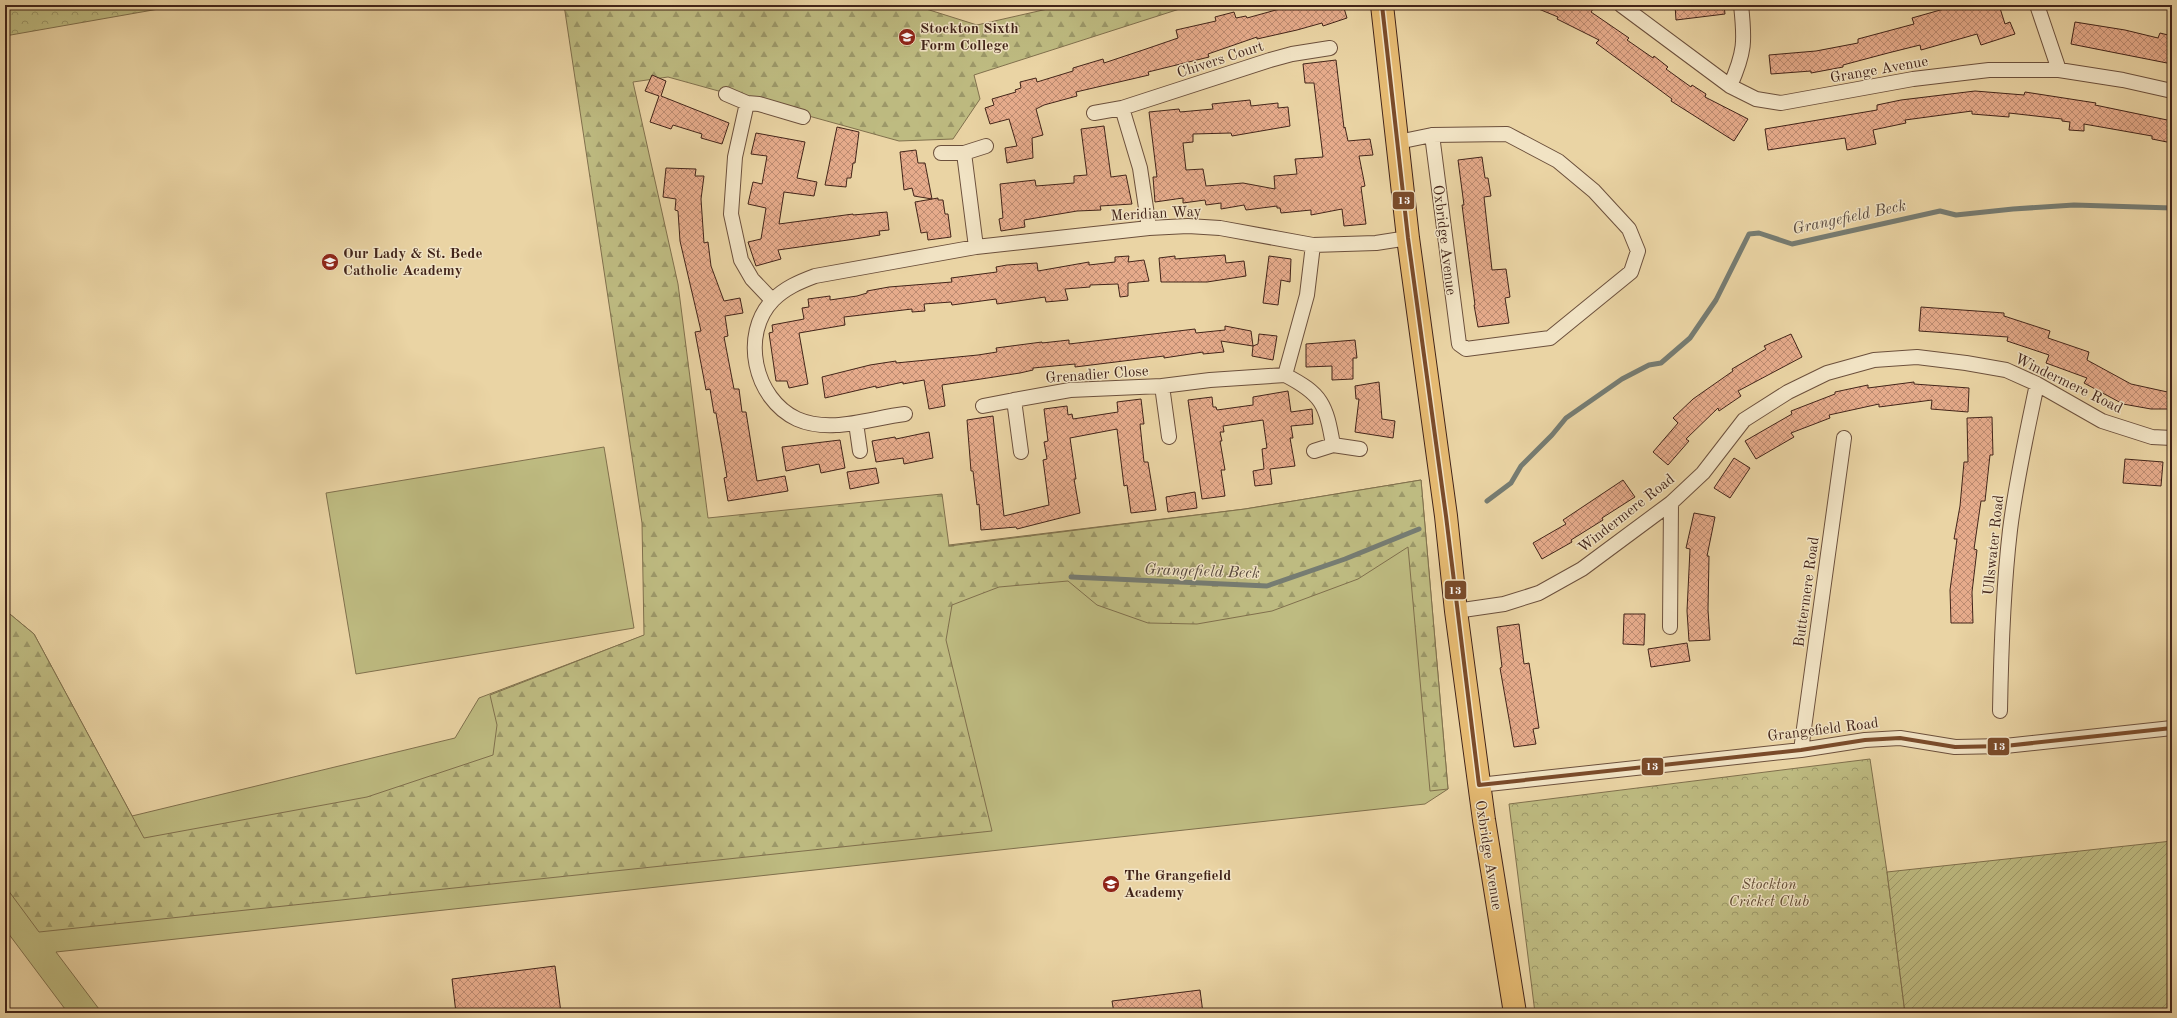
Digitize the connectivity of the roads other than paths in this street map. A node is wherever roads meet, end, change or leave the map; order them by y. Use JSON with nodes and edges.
{"nodes":[{"id":1,"x":1382,"y":5,"type":"edge"},
{"id":2,"x":1621,"y":5,"type":"edge"},
{"id":3,"x":1741,"y":5,"type":"edge"},
{"id":4,"x":2037,"y":5,"type":"edge"},
{"id":5,"x":1330,"y":48,"type":"dead end"},
{"id":6,"x":2059,"y":70,"type":"junction"},
{"id":7,"x":1730,"y":86,"type":"junction"},
{"id":8,"x":2172,"y":91,"type":"edge"},
{"id":9,"x":726,"y":94,"type":"dead end"},
{"id":10,"x":747,"y":103,"type":"junction"},
{"id":11,"x":1122,"y":108,"type":"junction"},
{"id":12,"x":1094,"y":113,"type":"dead end"},
{"id":13,"x":803,"y":117,"type":"dead end"},
{"id":14,"x":1432,"y":135,"type":"junction"},
{"id":15,"x":1398,"y":142,"type":"junction"},
{"id":16,"x":986,"y":146,"type":"dead end"},
{"id":17,"x":941,"y":153,"type":"dead end"},
{"id":18,"x":964,"y":153,"type":"junction"},
{"id":19,"x":1149,"y":228,"type":"junction"},
{"id":20,"x":1408,"y":238,"type":"junction"},
{"id":21,"x":1313,"y":245,"type":"junction"},
{"id":22,"x":976,"y":247,"type":"junction"},
{"id":23,"x":772,"y":300,"type":"junction"},
{"id":24,"x":1285,"y":375,"type":"junction"},
{"id":25,"x":2037,"y":384,"type":"junction"},
{"id":26,"x":1162,"y":386,"type":"junction"},
{"id":27,"x":1014,"y":400,"type":"junction"},
{"id":28,"x":983,"y":406,"type":"dead end"},
{"id":29,"x":905,"y":414,"type":"dead end"},
{"id":30,"x":856,"y":423,"type":"junction"},
{"id":31,"x":1169,"y":437,"type":"dead end"},
{"id":32,"x":1844,"y":438,"type":"dead end"},
{"id":33,"x":2172,"y":438,"type":"edge"},
{"id":34,"x":1333,"y":445,"type":"junction"},
{"id":35,"x":1360,"y":449,"type":"dead end"},
{"id":36,"x":860,"y":451,"type":"dead end"},
{"id":37,"x":1314,"y":451,"type":"dead end"},
{"id":38,"x":1021,"y":452,"type":"dead end"},
{"id":39,"x":1671,"y":504,"type":"junction"},
{"id":40,"x":1456,"y":611,"type":"junction"},
{"id":41,"x":1670,"y":627,"type":"dead end"},
{"id":42,"x":2000,"y":711,"type":"dead end"},
{"id":43,"x":2172,"y":728,"type":"edge"},
{"id":44,"x":1801,"y":750,"type":"junction"},
{"id":45,"x":1479,"y":786,"type":"junction"},
{"id":46,"x":1515,"y":1013,"type":"edge"}],
"edges":[{"from":1,"to":15,"type":"main road","name":"Oxbridge Avenue"},
{"from":2,"to":7,"type":"street","name":"Grange Avenue"},
{"from":3,"to":7,"type":"street"},
{"from":4,"to":6,"type":"street"},
{"from":5,"to":11,"type":"street","name":"Chivers Court"},
{"from":6,"to":7,"type":"street","name":"Grange Avenue"},
{"from":6,"to":8,"type":"street","name":"Grange Avenue"},
{"from":9,"to":10,"type":"street"},
{"from":10,"to":13,"type":"street"},
{"from":10,"to":23,"type":"street"},
{"from":11,"to":12,"type":"street","name":"Chivers Court"},
{"from":11,"to":19,"type":"street"},
{"from":14,"to":14,"type":"street","name":"Oxbridge Avenue"},
{"from":14,"to":15,"type":"street"},
{"from":15,"to":20,"type":"main road","name":"Oxbridge Avenue"},
{"from":16,"to":18,"type":"street"},
{"from":17,"to":18,"type":"street"},
{"from":18,"to":22,"type":"street"},
{"from":19,"to":21,"type":"street","name":"Meridian Way"},
{"from":19,"to":22,"type":"street","name":"Meridian Way"},
{"from":20,"to":21,"type":"street","name":"Meridian Way"},
{"from":20,"to":40,"type":"main road","name":"Oxbridge Avenue"},
{"from":21,"to":24,"type":"street"},
{"from":22,"to":23,"type":"street","name":"Meridian Way"},
{"from":23,"to":30,"type":"street","name":"Meridian Way"},
{"from":24,"to":26,"type":"street","name":"Grenadier Close"},
{"from":24,"to":34,"type":"street"},
{"from":25,"to":33,"type":"street","name":"Windermere Road"},
{"from":25,"to":39,"type":"street","name":"Windermere Road"},
{"from":25,"to":42,"type":"street","name":"Ullswater Road"},
{"from":26,"to":27,"type":"street","name":"Grenadier Close"},
{"from":26,"to":31,"type":"street","name":"Grenadier Close"},
{"from":27,"to":28,"type":"street","name":"Grenadier Close"},
{"from":27,"to":38,"type":"street"},
{"from":29,"to":30,"type":"street","name":"Meridian Way"},
{"from":30,"to":36,"type":"street"},
{"from":32,"to":44,"type":"street","name":"Buttermere Road"},
{"from":34,"to":35,"type":"street"},
{"from":34,"to":37,"type":"street"},
{"from":39,"to":40,"type":"street","name":"Windermere Road"},
{"from":39,"to":41,"type":"street"},
{"from":40,"to":45,"type":"main road","name":"Oxbridge Avenue"},
{"from":43,"to":44,"type":"street","name":"Grangefield Road"},
{"from":44,"to":45,"type":"street","name":"Grangefield Road"},
{"from":45,"to":46,"type":"main road","name":"Oxbridge Avenue"}]}
